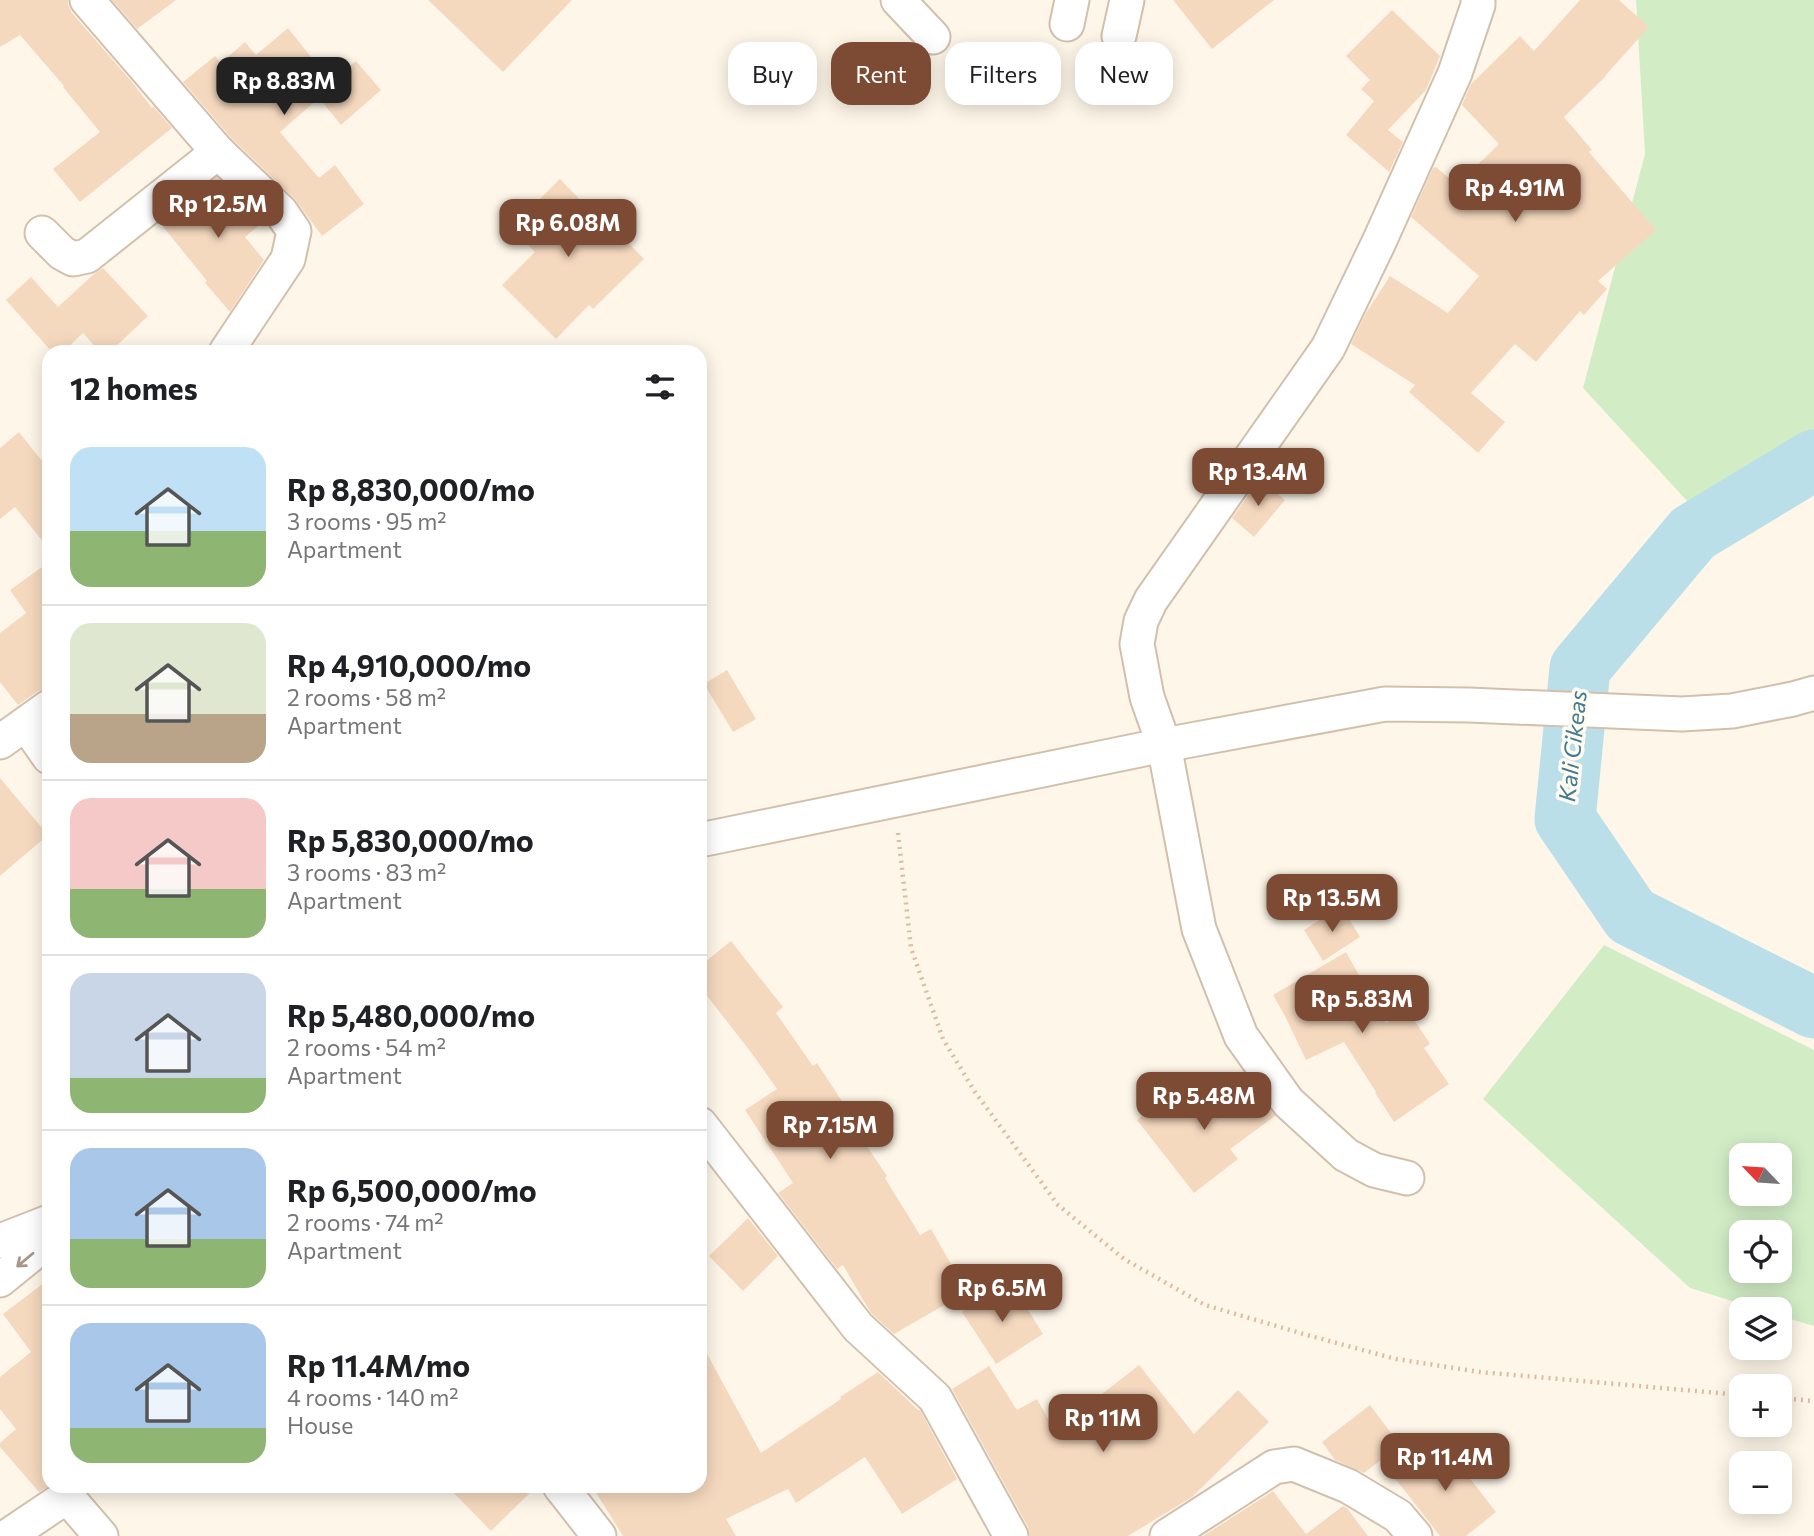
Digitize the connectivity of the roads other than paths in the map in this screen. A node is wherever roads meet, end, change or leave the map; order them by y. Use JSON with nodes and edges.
{"nodes":[{"id":1,"x":87,"y":0,"type":"edge"},
{"id":2,"x":898,"y":0,"type":"edge"},
{"id":3,"x":1127,"y":0,"type":"edge"},
{"id":4,"x":1478,"y":0,"type":"edge"},
{"id":5,"x":1119,"y":36,"type":"dead end"},
{"id":6,"x":933,"y":37,"type":"dead end"},
{"id":7,"x":218,"y":152,"type":"junction"},
{"id":8,"x":42,"y":233,"type":"dead end"},
{"id":9,"x":231,"y":345,"type":"edge"},
{"id":10,"x":1814,"y":693,"type":"edge"},
{"id":11,"x":25,"y":724,"type":"edge"},
{"id":12,"x":1164,"y":745,"type":"junction"},
{"id":13,"x":42,"y":747,"type":"edge"},
{"id":14,"x":707,"y":839,"type":"edge"},
{"id":15,"x":707,"y":1133,"type":"edge"},
{"id":16,"x":1407,"y":1178,"type":"dead end"},
{"id":17,"x":42,"y":1225,"type":"edge"},
{"id":18,"x":0,"y":1241,"type":"edge"},
{"id":19,"x":42,"y":1246,"type":"edge"},
{"id":20,"x":0,"y":1280,"type":"edge"},
{"id":21,"x":565,"y":1493,"type":"edge"},
{"id":22,"x":8,"y":1536,"type":"edge"},
{"id":23,"x":101,"y":1536,"type":"edge"},
{"id":24,"x":599,"y":1536,"type":"edge"},
{"id":25,"x":1011,"y":1536,"type":"edge"},
{"id":26,"x":1167,"y":1536,"type":"edge"},
{"id":27,"x":1415,"y":1536,"type":"edge"}],
"edges":[{"from":1,"to":7,"type":"street"},
{"from":2,"to":6,"type":"street"},
{"from":3,"to":5,"type":"street"},
{"from":4,"to":12,"type":"street"},
{"from":7,"to":8,"type":"street"},
{"from":7,"to":9,"type":"street"},
{"from":10,"to":12,"type":"street"},
{"from":11,"to":13,"type":"street"},
{"from":12,"to":14,"type":"street"},
{"from":12,"to":16,"type":"street"},
{"from":15,"to":25,"type":"street"},
{"from":17,"to":18,"type":"street"},
{"from":19,"to":20,"type":"street","one_way":true},
{"from":21,"to":24,"type":"street"},
{"from":22,"to":23,"type":"street"},
{"from":26,"to":27,"type":"street"}]}
